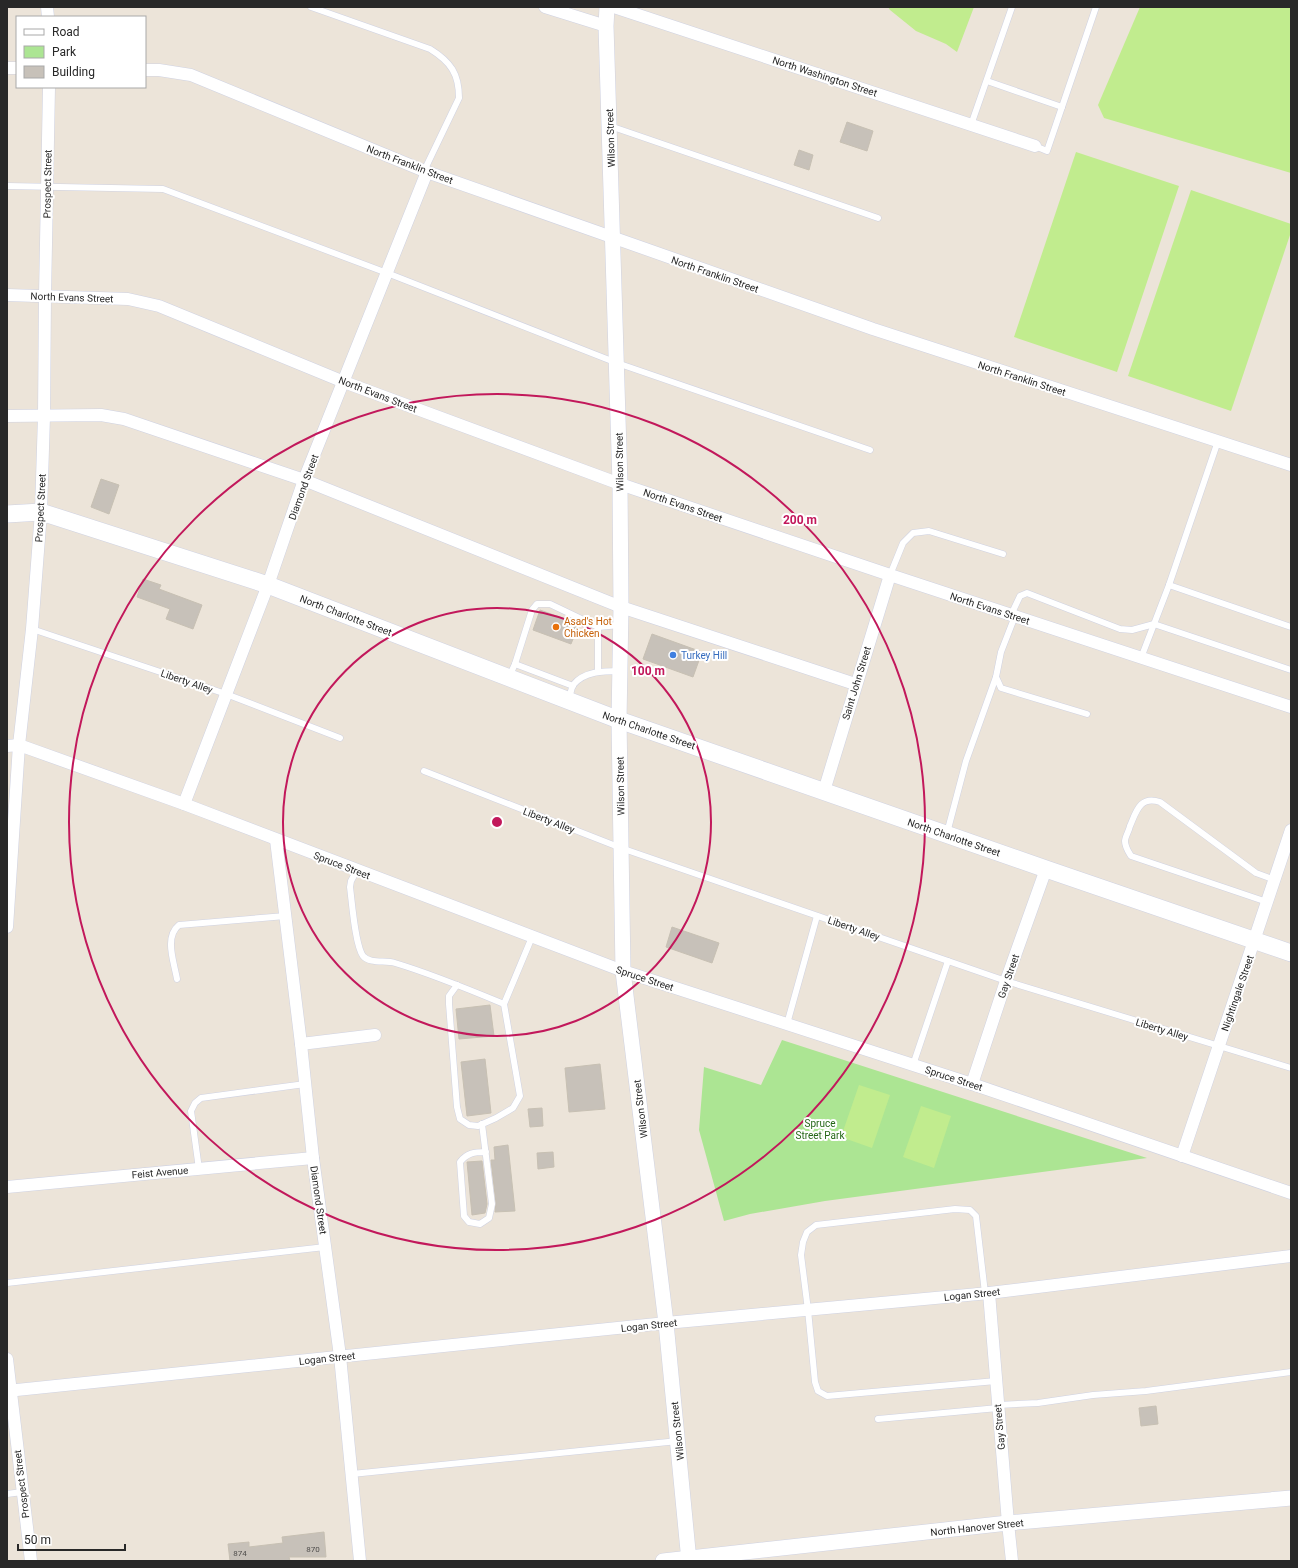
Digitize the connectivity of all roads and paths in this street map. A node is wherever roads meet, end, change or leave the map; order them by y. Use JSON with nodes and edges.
{"nodes":[{"id":1,"x":311,"y":7,"type":"edge"},
{"id":2,"x":545,"y":7,"type":"edge"},
{"id":3,"x":607,"y":7,"type":"edge"},
{"id":4,"x":614,"y":7,"type":"edge"},
{"id":5,"x":1012,"y":7,"type":"edge"},
{"id":6,"x":1096,"y":7,"type":"edge"},
{"id":7,"x":606,"y":26,"type":"junction"},
{"id":8,"x":146,"y":70,"type":"edge"},
{"id":9,"x":987,"y":81,"type":"junction"},
{"id":10,"x":49,"y":88,"type":"edge"},
{"id":11,"x":1062,"y":107,"type":"junction"},
{"id":12,"x":972,"y":125,"type":"junction"},
{"id":13,"x":610,"y":126,"type":"junction"},
{"id":14,"x":1035,"y":146,"type":"joint"},
{"id":15,"x":426,"y":171,"type":"junction"},
{"id":16,"x":7,"y":186,"type":"edge"},
{"id":17,"x":47,"y":186,"type":"junction"},
{"id":18,"x":878,"y":218,"type":"dead end"},
{"id":19,"x":614,"y":238,"type":"junction"},
{"id":20,"x":387,"y":273,"type":"junction"},
{"id":21,"x":7,"y":296,"type":"edge"},
{"id":22,"x":45,"y":296,"type":"junction"},
{"id":23,"x":617,"y":363,"type":"junction"},
{"id":24,"x":344,"y":382,"type":"junction"},
{"id":25,"x":7,"y":416,"type":"edge"},
{"id":26,"x":44,"y":416,"type":"junction"},
{"id":27,"x":1218,"y":442,"type":"junction"},
{"id":28,"x":870,"y":450,"type":"dead end"},
{"id":29,"x":1291,"y":465,"type":"edge"},
{"id":30,"x":304,"y":480,"type":"junction"},
{"id":31,"x":620,"y":484,"type":"junction"},
{"id":32,"x":41,"y":512,"type":"junction"},
{"id":33,"x":7,"y":514,"type":"edge"},
{"id":34,"x":1003,"y":554,"type":"dead end"},
{"id":35,"x":890,"y":575,"type":"junction"},
{"id":36,"x":268,"y":585,"type":"junction"},
{"id":37,"x":1168,"y":585,"type":"junction"},
{"id":38,"x":621,"y":607,"type":"junction"},
{"id":39,"x":1013,"y":615,"type":"junction"},
{"id":40,"x":1154,"y":624,"type":"junction"},
{"id":41,"x":621,"y":625,"type":"junction"},
{"id":42,"x":598,"y":627,"type":"junction"},
{"id":43,"x":1291,"y":627,"type":"edge"},
{"id":44,"x":32,"y":629,"type":"junction"},
{"id":45,"x":1141,"y":658,"type":"junction"},
{"id":46,"x":620,"y":670,"type":"junction"},
{"id":47,"x":1291,"y":670,"type":"edge"},
{"id":48,"x":512,"y":671,"type":"junction"},
{"id":49,"x":598,"y":672,"type":"junction"},
{"id":50,"x":996,"y":676,"type":"junction"},
{"id":51,"x":856,"y":684,"type":"junction"},
{"id":52,"x":571,"y":693,"type":"junction"},
{"id":53,"x":226,"y":694,"type":"junction"},
{"id":54,"x":1291,"y":707,"type":"edge"},
{"id":55,"x":1086,"y":714,"type":"dead end"},
{"id":56,"x":619,"y":720,"type":"junction"},
{"id":57,"x":340,"y":738,"type":"dead end"},
{"id":58,"x":13,"y":745,"type":"edge"},
{"id":59,"x":424,"y":771,"type":"dead end"},
{"id":60,"x":824,"y":791,"type":"junction"},
{"id":61,"x":184,"y":804,"type":"junction"},
{"id":62,"x":1291,"y":830,"type":"edge"},
{"id":63,"x":946,"y":834,"type":"junction"},
{"id":64,"x":276,"y":840,"type":"junction"},
{"id":65,"x":622,"y":848,"type":"junction"},
{"id":66,"x":1046,"y":869,"type":"junction"},
{"id":67,"x":357,"y":870,"type":"junction"},
{"id":68,"x":1274,"y":880,"type":"junction"},
{"id":69,"x":1267,"y":902,"type":"junction"},
{"id":70,"x":285,"y":916,"type":"junction"},
{"id":71,"x":817,"y":916,"type":"junction"},
{"id":72,"x":7,"y":927,"type":"edge"},
{"id":73,"x":532,"y":937,"type":"junction"},
{"id":74,"x":1254,"y":941,"type":"junction"},
{"id":75,"x":1291,"y":953,"type":"edge"},
{"id":76,"x":948,"y":961,"type":"junction"},
{"id":77,"x":623,"y":971,"type":"junction"},
{"id":78,"x":176,"y":979,"type":"dead end"},
{"id":79,"x":1006,"y":981,"type":"junction"},
{"id":80,"x":457,"y":985,"type":"junction"},
{"id":81,"x":504,"y":1004,"type":"junction"},
{"id":82,"x":787,"y":1024,"type":"junction"},
{"id":83,"x":375,"y":1035,"type":"dead end"},
{"id":84,"x":301,"y":1044,"type":"junction"},
{"id":85,"x":1219,"y":1046,"type":"junction"},
{"id":86,"x":913,"y":1065,"type":"junction"},
{"id":87,"x":1291,"y":1068,"type":"edge"},
{"id":88,"x":305,"y":1084,"type":"junction"},
{"id":89,"x":972,"y":1084,"type":"junction"},
{"id":90,"x":482,"y":1124,"type":"junction"},
{"id":91,"x":486,"y":1152,"type":"junction"},
{"id":92,"x":1182,"y":1156,"type":"junction"},
{"id":93,"x":313,"y":1158,"type":"junction"},
{"id":94,"x":199,"y":1169,"type":"junction"},
{"id":95,"x":7,"y":1187,"type":"edge"},
{"id":96,"x":1291,"y":1193,"type":"edge"},
{"id":97,"x":325,"y":1247,"type":"junction"},
{"id":98,"x":1291,"y":1256,"type":"edge"},
{"id":99,"x":7,"y":1283,"type":"edge"},
{"id":100,"x":987,"y":1293,"type":"junction"},
{"id":101,"x":808,"y":1310,"type":"junction"},
{"id":102,"x":666,"y":1323,"type":"junction"},
{"id":103,"x":340,"y":1356,"type":"junction"},
{"id":104,"x":7,"y":1359,"type":"edge"},
{"id":105,"x":1291,"y":1372,"type":"edge"},
{"id":106,"x":996,"y":1381,"type":"junction"},
{"id":107,"x":9,"y":1391,"type":"edge"},
{"id":108,"x":998,"y":1406,"type":"junction"},
{"id":109,"x":878,"y":1418,"type":"dead end"},
{"id":110,"x":678,"y":1441,"type":"junction"},
{"id":111,"x":352,"y":1474,"type":"junction"},
{"id":112,"x":22,"y":1492,"type":"junction"},
{"id":113,"x":7,"y":1494,"type":"edge"},
{"id":114,"x":1291,"y":1498,"type":"edge"},
{"id":115,"x":1008,"y":1523,"type":"junction"},
{"id":116,"x":689,"y":1559,"type":"edge"},
{"id":117,"x":31,"y":1561,"type":"edge"},
{"id":118,"x":360,"y":1561,"type":"edge"},
{"id":119,"x":663,"y":1561,"type":"edge"},
{"id":120,"x":1012,"y":1561,"type":"edge"}],
"edges":[{"from":1,"to":15,"type":"lane"},
{"from":2,"to":7,"type":"street"},
{"from":3,"to":7,"type":"street","name":"Wilson Street"},
{"from":4,"to":12,"type":"street","name":"North Washington Street"},
{"from":5,"to":9,"type":"lane"},
{"from":6,"to":11,"type":"lane"},
{"from":7,"to":13,"type":"street","name":"Wilson Street"},
{"from":8,"to":15,"type":"street","name":"North Franklin Street"},
{"from":9,"to":11,"type":"lane"},
{"from":9,"to":12,"type":"lane"},
{"from":10,"to":17,"type":"street","name":"Prospect Street"},
{"from":11,"to":14,"type":"lane"},
{"from":12,"to":14,"type":"street","name":"North Washington Street"},
{"from":13,"to":18,"type":"lane"},
{"from":13,"to":19,"type":"street","name":"Wilson Street"},
{"from":15,"to":19,"type":"street","name":"North Franklin Street"},
{"from":15,"to":20,"type":"street","name":"Diamond Street"},
{"from":16,"to":17,"type":"lane"},
{"from":17,"to":20,"type":"lane"},
{"from":17,"to":22,"type":"street","name":"Prospect Street"},
{"from":19,"to":23,"type":"street","name":"Wilson Street"},
{"from":19,"to":27,"type":"street","name":"North Franklin Street"},
{"from":20,"to":23,"type":"lane"},
{"from":20,"to":24,"type":"street","name":"Diamond Street"},
{"from":21,"to":22,"type":"street","name":"North Evans Street"},
{"from":22,"to":24,"type":"street","name":"North Evans Street"},
{"from":22,"to":26,"type":"street","name":"Prospect Street"},
{"from":23,"to":28,"type":"lane"},
{"from":23,"to":31,"type":"street","name":"Wilson Street"},
{"from":24,"to":30,"type":"street","name":"Diamond Street"},
{"from":24,"to":31,"type":"street","name":"North Evans Street"},
{"from":25,"to":26,"type":"street"},
{"from":26,"to":30,"type":"street"},
{"from":26,"to":32,"type":"street","name":"Prospect Street"},
{"from":27,"to":29,"type":"street","name":"North Franklin Street"},
{"from":27,"to":37,"type":"lane"},
{"from":30,"to":36,"type":"street","name":"Diamond Street"},
{"from":30,"to":38,"type":"street"},
{"from":31,"to":35,"type":"street","name":"North Evans Street"},
{"from":31,"to":38,"type":"street","name":"Wilson Street"},
{"from":32,"to":33,"type":"main road","name":"North Charlotte Street"},
{"from":32,"to":36,"type":"main road","name":"North Charlotte Street"},
{"from":32,"to":44,"type":"street","name":"Prospect Street"},
{"from":34,"to":35,"type":"lane"},
{"from":35,"to":39,"type":"street","name":"North Evans Street"},
{"from":35,"to":51,"type":"street","name":"Saint John Street"},
{"from":36,"to":48,"type":"main road","name":"North Charlotte Street"},
{"from":36,"to":53,"type":"street","name":"Diamond Street"},
{"from":37,"to":40,"type":"lane"},
{"from":37,"to":43,"type":"lane"},
{"from":38,"to":41,"type":"street","name":"Wilson Street"},
{"from":38,"to":51,"type":"street"},
{"from":39,"to":40,"type":"lane"},
{"from":39,"to":45,"type":"street","name":"North Evans Street"},
{"from":39,"to":50,"type":"lane"},
{"from":40,"to":45,"type":"lane"},
{"from":40,"to":47,"type":"lane"},
{"from":41,"to":42,"type":"lane"},
{"from":41,"to":46,"type":"street","name":"Wilson Street"},
{"from":42,"to":48,"type":"lane"},
{"from":42,"to":49,"type":"lane"},
{"from":44,"to":53,"type":"lane","name":"Liberty Alley"},
{"from":44,"to":58,"type":"street","name":"Prospect Street"},
{"from":45,"to":54,"type":"street","name":"North Evans Street"},
{"from":46,"to":49,"type":"lane"},
{"from":46,"to":56,"type":"street","name":"Wilson Street"},
{"from":48,"to":52,"type":"main road","name":"North Charlotte Street"},
{"from":49,"to":52,"type":"lane"},
{"from":50,"to":55,"type":"lane"},
{"from":50,"to":63,"type":"lane"},
{"from":51,"to":60,"type":"street","name":"Saint John Street"},
{"from":52,"to":56,"type":"main road","name":"North Charlotte Street"},
{"from":53,"to":57,"type":"lane","name":"Liberty Alley"},
{"from":53,"to":61,"type":"street","name":"Diamond Street"},
{"from":56,"to":60,"type":"main road","name":"North Charlotte Street"},
{"from":56,"to":65,"type":"street","name":"Wilson Street"},
{"from":58,"to":61,"type":"street","name":"Spruce Street"},
{"from":58,"to":72,"type":"street","name":"Prospect Street"},
{"from":59,"to":65,"type":"lane","name":"Liberty Alley"},
{"from":60,"to":63,"type":"main road","name":"North Charlotte Street"},
{"from":61,"to":64,"type":"street","name":"Spruce Street"},
{"from":62,"to":68,"type":"street","name":"Nightingale Street"},
{"from":63,"to":66,"type":"main road","name":"North Charlotte Street"},
{"from":64,"to":67,"type":"street","name":"Spruce Street"},
{"from":64,"to":70,"type":"street","name":"Diamond Street"},
{"from":65,"to":71,"type":"lane","name":"Liberty Alley"},
{"from":65,"to":77,"type":"street","name":"Wilson Street"},
{"from":66,"to":74,"type":"main road","name":"North Charlotte Street"},
{"from":66,"to":79,"type":"street","name":"Gay Street"},
{"from":67,"to":73,"type":"street","name":"Spruce Street"},
{"from":67,"to":80,"type":"lane"},
{"from":68,"to":69,"type":"street","name":"Nightingale Street"},
{"from":68,"to":69,"type":"lane"},
{"from":69,"to":74,"type":"street","name":"Nightingale Street"},
{"from":70,"to":78,"type":"lane"},
{"from":70,"to":84,"type":"street","name":"Diamond Street"},
{"from":71,"to":76,"type":"lane","name":"Liberty Alley"},
{"from":71,"to":82,"type":"lane"},
{"from":73,"to":77,"type":"street","name":"Spruce Street"},
{"from":73,"to":81,"type":"lane"},
{"from":74,"to":75,"type":"main road","name":"North Charlotte Street"},
{"from":74,"to":85,"type":"street","name":"Nightingale Street"},
{"from":76,"to":79,"type":"lane","name":"Liberty Alley"},
{"from":76,"to":86,"type":"lane"},
{"from":77,"to":82,"type":"street","name":"Spruce Street"},
{"from":77,"to":102,"type":"street","name":"Wilson Street"},
{"from":79,"to":85,"type":"lane","name":"Liberty Alley"},
{"from":79,"to":89,"type":"street","name":"Gay Street"},
{"from":80,"to":81,"type":"lane"},
{"from":80,"to":90,"type":"lane"},
{"from":81,"to":90,"type":"lane"},
{"from":82,"to":86,"type":"street","name":"Spruce Street"},
{"from":83,"to":84,"type":"street"},
{"from":84,"to":88,"type":"street","name":"Diamond Street"},
{"from":85,"to":87,"type":"lane","name":"Liberty Alley"},
{"from":85,"to":92,"type":"street","name":"Nightingale Street"},
{"from":86,"to":89,"type":"street","name":"Spruce Street"},
{"from":88,"to":93,"type":"street","name":"Diamond Street"},
{"from":88,"to":94,"type":"lane"},
{"from":89,"to":92,"type":"street","name":"Spruce Street"},
{"from":90,"to":91,"type":"lane"},
{"from":91,"to":91,"type":"lane"},
{"from":92,"to":96,"type":"street","name":"Spruce Street"},
{"from":93,"to":94,"type":"street","name":"Feist Avenue"},
{"from":93,"to":97,"type":"street","name":"Diamond Street"},
{"from":94,"to":95,"type":"street","name":"Feist Avenue"},
{"from":97,"to":99,"type":"lane"},
{"from":97,"to":103,"type":"street","name":"Diamond Street"},
{"from":98,"to":100,"type":"street","name":"Logan Street"},
{"from":100,"to":101,"type":"street","name":"Logan Street"},
{"from":100,"to":101,"type":"lane"},
{"from":100,"to":106,"type":"street","name":"Gay Street"},
{"from":101,"to":102,"type":"street","name":"Logan Street"},
{"from":101,"to":106,"type":"lane"},
{"from":102,"to":103,"type":"street","name":"Logan Street"},
{"from":102,"to":110,"type":"street","name":"Wilson Street"},
{"from":103,"to":107,"type":"street","name":"Logan Street"},
{"from":103,"to":111,"type":"street","name":"Diamond Street"},
{"from":104,"to":107,"type":"street","name":"Prospect Street"},
{"from":105,"to":108,"type":"lane"},
{"from":106,"to":108,"type":"street","name":"Gay Street"},
{"from":107,"to":112,"type":"street","name":"Prospect Street"},
{"from":108,"to":109,"type":"lane"},
{"from":108,"to":115,"type":"street","name":"Gay Street"},
{"from":110,"to":111,"type":"lane"},
{"from":110,"to":116,"type":"street","name":"Wilson Street"},
{"from":111,"to":118,"type":"street","name":"Diamond Street"},
{"from":112,"to":113,"type":"lane"},
{"from":112,"to":117,"type":"street","name":"Prospect Street"},
{"from":114,"to":115,"type":"street","name":"North Hanover Street"},
{"from":115,"to":116,"type":"street","name":"North Hanover Street"},
{"from":115,"to":120,"type":"street","name":"Gay Street"},
{"from":116,"to":119,"type":"street","name":"North Hanover Street"}]}
